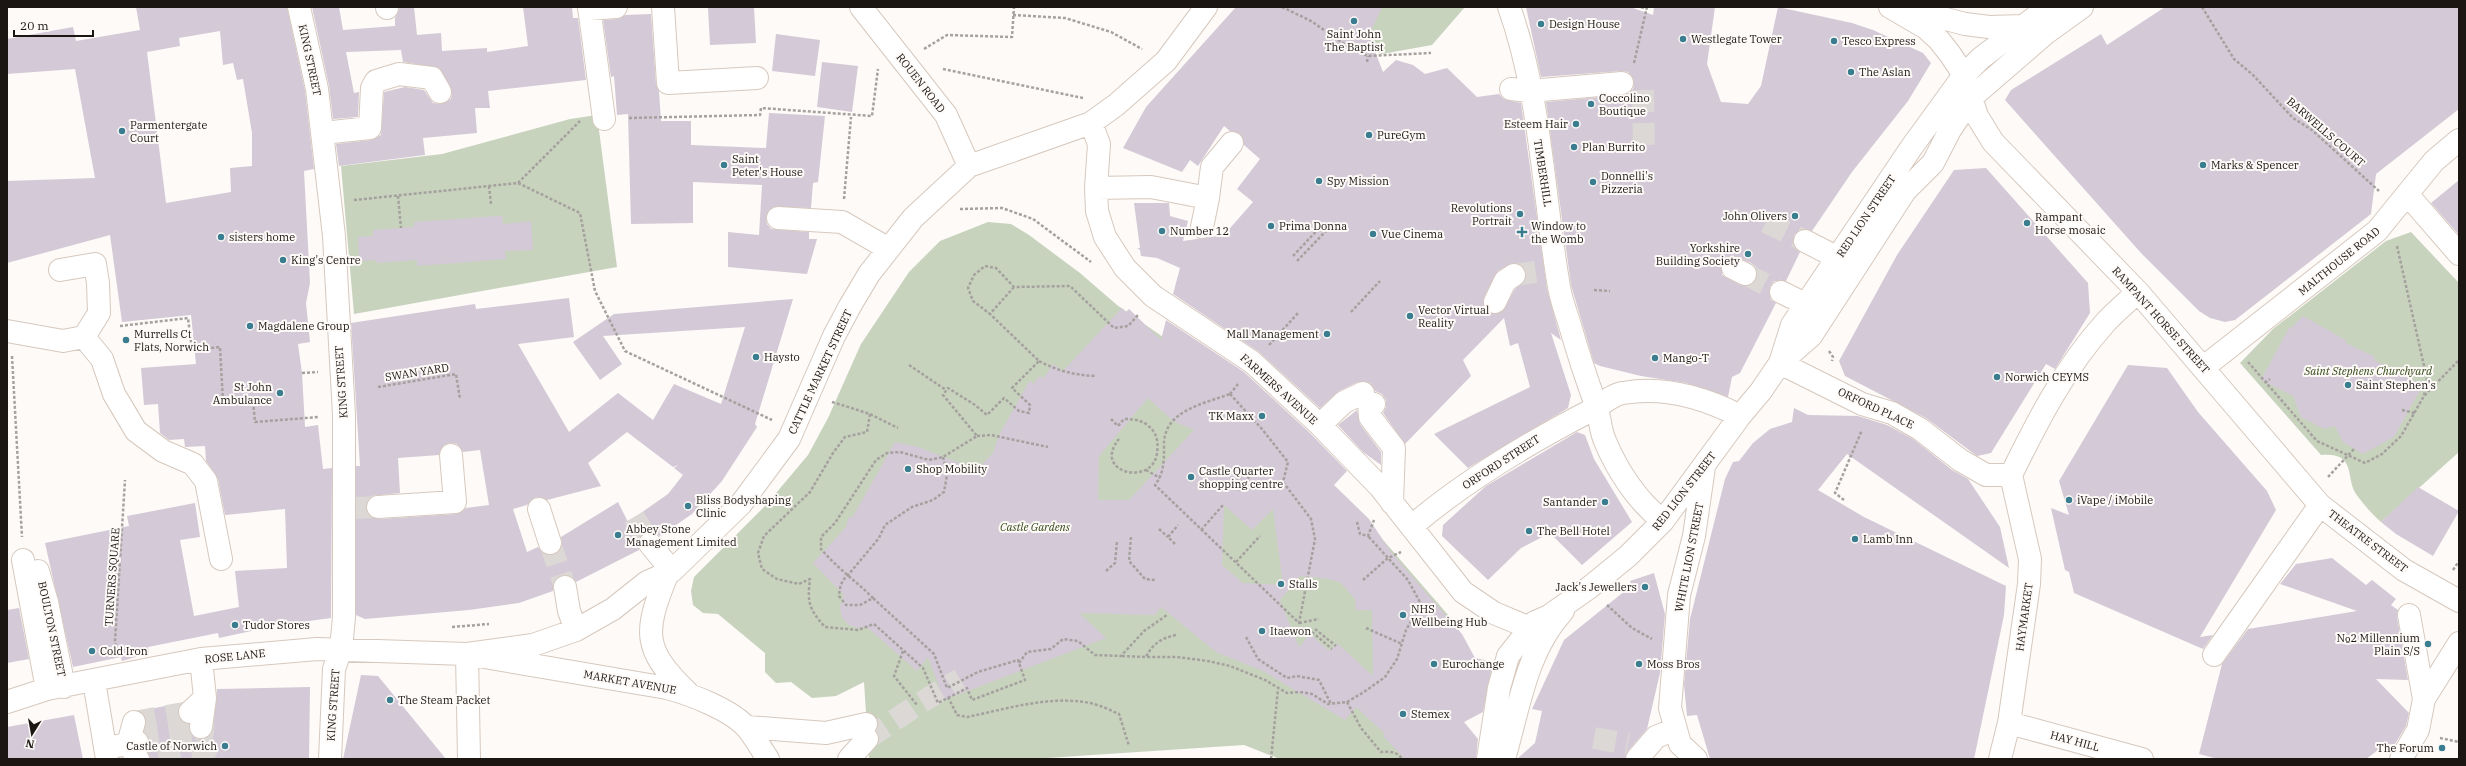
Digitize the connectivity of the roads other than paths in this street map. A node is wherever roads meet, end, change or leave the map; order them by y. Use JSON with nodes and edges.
{"nodes":[{"id":1,"x":299,"y":7,"type":"edge"},
{"id":2,"x":616,"y":7,"type":"edge"},
{"id":3,"x":663,"y":7,"type":"edge"},
{"id":4,"x":861,"y":7,"type":"edge"},
{"id":5,"x":1206,"y":7,"type":"edge"},
{"id":6,"x":1890,"y":7,"type":"edge"},
{"id":7,"x":1899,"y":7,"type":"edge"},
{"id":8,"x":2053,"y":7,"type":"edge"},
{"id":9,"x":2082,"y":7,"type":"edge"},
{"id":10,"x":589,"y":8,"type":"edge"},
{"id":11,"x":1503,"y":12,"type":"edge"},
{"id":12,"x":2024,"y":26,"type":"junction"},
{"id":13,"x":1964,"y":76,"type":"junction"},
{"id":14,"x":757,"y":78,"type":"dead end"},
{"id":15,"x":1622,"y":83,"type":"road end"},
{"id":16,"x":1520,"y":90,"type":"junction"},
{"id":17,"x":440,"y":92,"type":"dead end"},
{"id":18,"x":1972,"y":97,"type":"junction"},
{"id":19,"x":604,"y":119,"type":"dead end"},
{"id":20,"x":1091,"y":123,"type":"junction"},
{"id":21,"x":1950,"y":130,"type":"junction"},
{"id":22,"x":1924,"y":131,"type":"junction"},
{"id":23,"x":323,"y":133,"type":"junction"},
{"id":24,"x":2459,"y":140,"type":"edge"},
{"id":25,"x":1993,"y":142,"type":"junction"},
{"id":26,"x":1232,"y":143,"type":"dead end"},
{"id":27,"x":969,"y":166,"type":"junction"},
{"id":28,"x":1096,"y":188,"type":"junction"},
{"id":29,"x":2407,"y":194,"type":"junction"},
{"id":30,"x":1208,"y":198,"type":"junction"},
{"id":31,"x":778,"y":218,"type":"dead end"},
{"id":32,"x":1202,"y":227,"type":"dead end"},
{"id":33,"x":1805,"y":240,"type":"tunnel mouth"},
{"id":34,"x":887,"y":248,"type":"junction"},
{"id":35,"x":2459,"y":254,"type":"edge"},
{"id":36,"x":1838,"y":258,"type":"junction"},
{"id":37,"x":60,"y":270,"type":"dead end"},
{"id":38,"x":1514,"y":275,"type":"tunnel mouth"},
{"id":39,"x":1781,"y":292,"type":"tunnel mouth"},
{"id":40,"x":2138,"y":292,"type":"junction"},
{"id":41,"x":1496,"y":302,"type":"dead end"},
{"id":42,"x":1807,"y":304,"type":"junction"},
{"id":43,"x":8,"y":331,"type":"edge"},
{"id":44,"x":84,"y":337,"type":"junction"},
{"id":45,"x":1780,"y":363,"type":"junction"},
{"id":46,"x":2204,"y":366,"type":"junction"},
{"id":47,"x":1597,"y":408,"type":"junction"},
{"id":48,"x":1740,"y":416,"type":"junction"},
{"id":49,"x":1320,"y":426,"type":"junction"},
{"id":50,"x":451,"y":455,"type":"dead end"},
{"id":51,"x":1704,"y":466,"type":"junction"},
{"id":52,"x":2011,"y":475,"type":"junction"},
{"id":53,"x":2316,"y":500,"type":"junction"},
{"id":54,"x":378,"y":507,"type":"tunnel mouth"},
{"id":55,"x":539,"y":509,"type":"dead end"},
{"id":56,"x":1384,"y":509,"type":"junction"},
{"id":57,"x":1663,"y":520,"type":"junction"},
{"id":58,"x":1417,"y":533,"type":"junction"},
{"id":59,"x":550,"y":543,"type":"tunnel mouth"},
{"id":60,"x":650,"y":544,"type":"tunnel mouth"},
{"id":61,"x":221,"y":560,"type":"dead end"},
{"id":62,"x":31,"y":565,"type":"road end"},
{"id":63,"x":669,"y":573,"type":"junction"},
{"id":64,"x":565,"y":587,"type":"tunnel mouth"},
{"id":65,"x":1572,"y":601,"type":"junction"},
{"id":66,"x":2459,"y":601,"type":"edge"},
{"id":67,"x":2409,"y":615,"type":"dead end"},
{"id":68,"x":1530,"y":628,"type":"junction"},
{"id":69,"x":576,"y":630,"type":"junction"},
{"id":70,"x":2459,"y":643,"type":"edge"},
{"id":71,"x":341,"y":649,"type":"junction"},
{"id":72,"x":2217,"y":649,"type":"dead end"},
{"id":73,"x":467,"y":654,"type":"junction"},
{"id":74,"x":201,"y":659,"type":"junction"},
{"id":75,"x":94,"y":681,"type":"junction"},
{"id":76,"x":56,"y":688,"type":"junction"},
{"id":77,"x":1523,"y":688,"type":"junction"},
{"id":78,"x":690,"y":694,"type":"junction"},
{"id":79,"x":2424,"y":699,"type":"junction"},
{"id":80,"x":7,"y":702,"type":"edge"},
{"id":81,"x":199,"y":712,"type":"dead end"},
{"id":82,"x":2009,"y":723,"type":"junction"},
{"id":83,"x":1492,"y":725,"type":"junction"},
{"id":84,"x":747,"y":727,"type":"junction"},
{"id":85,"x":1675,"y":729,"type":"junction"},
{"id":86,"x":134,"y":742,"type":"tunnel mouth"},
{"id":87,"x":1636,"y":751,"type":"tunnel mouth"},
{"id":88,"x":106,"y":754,"type":"edge"},
{"id":89,"x":330,"y":759,"type":"edge"},
{"id":90,"x":469,"y":759,"type":"edge"},
{"id":91,"x":768,"y":759,"type":"edge"},
{"id":92,"x":849,"y":759,"type":"edge"},
{"id":93,"x":1475,"y":759,"type":"edge"},
{"id":94,"x":1488,"y":759,"type":"edge"},
{"id":95,"x":1504,"y":759,"type":"edge"},
{"id":96,"x":1514,"y":759,"type":"edge"},
{"id":97,"x":1696,"y":759,"type":"edge"},
{"id":98,"x":2000,"y":759,"type":"edge"},
{"id":99,"x":2142,"y":759,"type":"edge"},
{"id":100,"x":2401,"y":759,"type":"edge"}],
"edges":[{"from":1,"to":23,"type":"street","name":"KING STREET"},
{"from":2,"to":10,"type":"street"},
{"from":3,"to":14,"type":"street"},
{"from":4,"to":27,"type":"street","name":"ROUEN ROAD"},
{"from":5,"to":20,"type":"street"},
{"from":6,"to":13,"type":"street","name":"RAMPANT HORSE STREET"},
{"from":7,"to":12,"type":"street"},
{"from":8,"to":12,"type":"street","name":"RED LION STREET"},
{"from":9,"to":18,"type":"street","name":"RED LION STREET"},
{"from":10,"to":19,"type":"street"},
{"from":11,"to":16,"type":"street","name":"TIMBERHILL"},
{"from":12,"to":13,"type":"street","name":"RED LION STREET"},
{"from":13,"to":18,"type":"street","name":"RAMPANT HORSE STREET"},
{"from":13,"to":22,"type":"street","name":"RED LION STREET"},
{"from":15,"to":16,"type":"street"},
{"from":16,"to":47,"type":"street","name":"TIMBERHILL"},
{"from":17,"to":23,"type":"street"},
{"from":18,"to":21,"type":"street","name":"RED LION STREET"},
{"from":18,"to":25,"type":"street","name":"RAMPANT HORSE STREET"},
{"from":20,"to":27,"type":"street"},
{"from":20,"to":28,"type":"street","name":"FARMERS AVENUE"},
{"from":21,"to":22,"type":"street","name":"RAMPANT HORSE STREET"},
{"from":21,"to":25,"type":"street","name":"RAMPANT HORSE STREET"},
{"from":21,"to":45,"type":"street","name":"RED LION STREET"},
{"from":22,"to":36,"type":"street","name":"RED LION STREET"},
{"from":23,"to":71,"type":"street","name":"KING STREET"},
{"from":24,"to":29,"type":"street","name":"MALTHOUSE ROAD"},
{"from":25,"to":40,"type":"street","name":"RAMPANT HORSE STREET"},
{"from":26,"to":30,"type":"street"},
{"from":27,"to":34,"type":"street","name":"CATTLE MARKET STREET"},
{"from":28,"to":30,"type":"street"},
{"from":28,"to":49,"type":"street","name":"FARMERS AVENUE"},
{"from":29,"to":35,"type":"street"},
{"from":29,"to":46,"type":"street","name":"MALTHOUSE ROAD"},
{"from":30,"to":32,"type":"street"},
{"from":31,"to":34,"type":"street"},
{"from":33,"to":36,"type":"street"},
{"from":34,"to":63,"type":"street","name":"CATTLE MARKET STREET"},
{"from":36,"to":42,"type":"street","name":"RED LION STREET"},
{"from":37,"to":44,"type":"street"},
{"from":38,"to":41,"type":"street"},
{"from":39,"to":42,"type":"street"},
{"from":40,"to":46,"type":"street","name":"RAMPANT HORSE STREET"},
{"from":40,"to":52,"type":"street"},
{"from":42,"to":45,"type":"street","name":"RED LION STREET"},
{"from":43,"to":44,"type":"street"},
{"from":44,"to":61,"type":"street"},
{"from":45,"to":48,"type":"street","name":"RED LION STREET"},
{"from":45,"to":52,"type":"street","name":"ORFORD PLACE"},
{"from":46,"to":53,"type":"street","name":"RAMPANT HORSE STREET"},
{"from":47,"to":48,"type":"street","name":"ORFORD STREET"},
{"from":47,"to":57,"type":"street","name":"TIMBERHILL"},
{"from":47,"to":58,"type":"street","name":"ORFORD STREET"},
{"from":48,"to":51,"type":"street","name":"RED LION STREET"},
{"from":49,"to":56,"type":"street","name":"FARMERS AVENUE"},
{"from":49,"to":56,"type":"street"},
{"from":50,"to":54,"type":"street"},
{"from":51,"to":57,"type":"street","name":"RED LION STREET"},
{"from":51,"to":85,"type":"street","name":"WHITE LION STREET"},
{"from":52,"to":82,"type":"street","name":"HAYMARKET"},
{"from":53,"to":66,"type":"street","name":"THEATRE STREET"},
{"from":53,"to":72,"type":"street"},
{"from":55,"to":59,"type":"street"},
{"from":56,"to":58,"type":"street","name":"FARMERS AVENUE"},
{"from":57,"to":65,"type":"street","name":"RED LION STREET"},
{"from":58,"to":68,"type":"street","name":"FARMERS AVENUE"},
{"from":60,"to":63,"type":"street"},
{"from":62,"to":76,"type":"street","name":"BOULTON STREET"},
{"from":63,"to":69,"type":"street","name":"CATTLE MARKET STREET"},
{"from":63,"to":78,"type":"street","name":"CATTLE MARKET STREET"},
{"from":64,"to":69,"type":"street"},
{"from":65,"to":68,"type":"street","name":"RED LION STREET"},
{"from":65,"to":77,"type":"street"},
{"from":67,"to":79,"type":"street"},
{"from":68,"to":83,"type":"street","name":"RED LION STREET"},
{"from":69,"to":73,"type":"street","name":"CATTLE MARKET STREET"},
{"from":70,"to":79,"type":"street"},
{"from":71,"to":73,"type":"street","name":"ROSE LANE"},
{"from":71,"to":74,"type":"street","name":"ROSE LANE"},
{"from":71,"to":89,"type":"street","name":"KING STREET"},
{"from":73,"to":78,"type":"street","name":"MARKET AVENUE"},
{"from":73,"to":90,"type":"street"},
{"from":74,"to":75,"type":"street","name":"ROSE LANE"},
{"from":74,"to":81,"type":"street"},
{"from":75,"to":76,"type":"street","name":"ROSE LANE"},
{"from":75,"to":88,"type":"street"},
{"from":76,"to":80,"type":"street","name":"ROSE LANE"},
{"from":77,"to":95,"type":"street"},
{"from":77,"to":96,"type":"street"},
{"from":78,"to":84,"type":"street","name":"MARKET AVENUE"},
{"from":79,"to":100,"type":"street"},
{"from":82,"to":98,"type":"street","name":"HAYMARKET"},
{"from":82,"to":99,"type":"street","name":"HAY HILL"},
{"from":83,"to":93,"type":"street"},
{"from":83,"to":94,"type":"street","name":"RED LION STREET"},
{"from":84,"to":91,"type":"street","name":"MARKET AVENUE"},
{"from":84,"to":92,"type":"street"},
{"from":85,"to":87,"type":"street"},
{"from":85,"to":97,"type":"street","name":"WHITE LION STREET"},
{"from":86,"to":88,"type":"street"}]}
